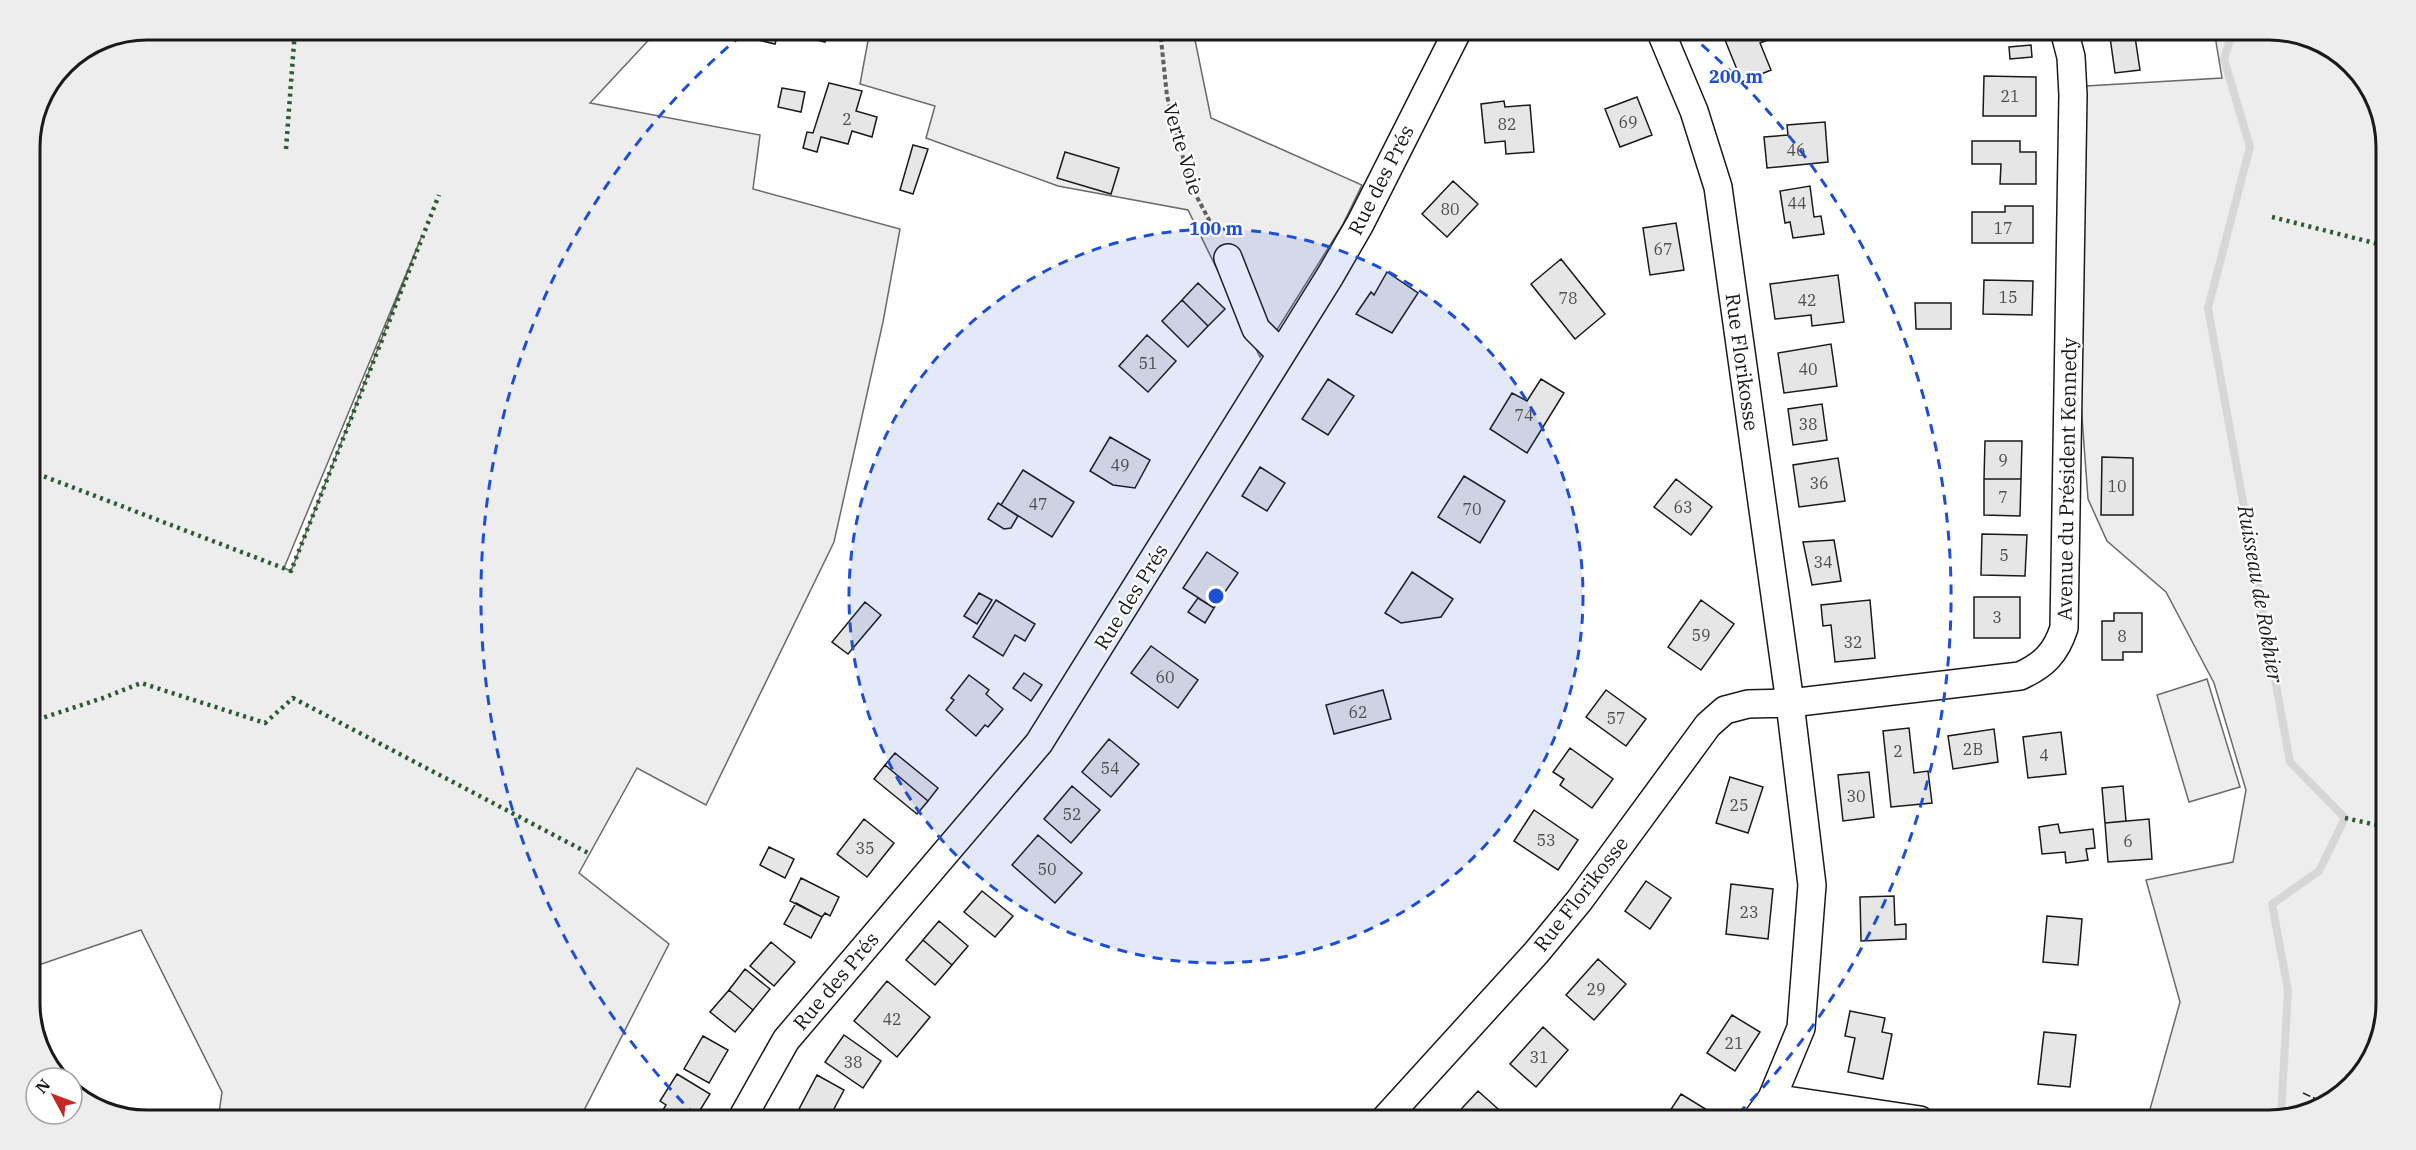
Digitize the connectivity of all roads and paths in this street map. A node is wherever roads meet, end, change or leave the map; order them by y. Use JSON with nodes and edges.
{"nodes":[{"id":1,"x":1453,"y":40,"type":"edge"},
{"id":2,"x":1664,"y":40,"type":"edge"},
{"id":3,"x":2067,"y":40,"type":"edge"},
{"id":4,"x":1161,"y":41,"type":"edge"},
{"id":5,"x":1228,"y":258,"type":"joint"},
{"id":6,"x":1281,"y":354,"type":"junction"},
{"id":7,"x":1790,"y":703,"type":"junction"},
{"id":8,"x":1772,"y":1098,"type":"junction"},
{"id":9,"x":747,"y":1110,"type":"edge"},
{"id":10,"x":1393,"y":1110,"type":"edge"},
{"id":11,"x":1763,"y":1110,"type":"edge"},
{"id":12,"x":1853,"y":1110,"type":"edge"}],
"edges":[{"from":1,"to":6,"type":"street","name":"Rue des Prés"},
{"from":2,"to":7,"type":"street","name":"Rue Florikosse"},
{"from":3,"to":7,"type":"street","name":"Avenue du Président Kennedy"},
{"from":4,"to":5,"type":"path","name":"Verte Voie"},
{"from":5,"to":6,"type":"street"},
{"from":6,"to":9,"type":"street","name":"Rue des Prés"},
{"from":7,"to":8,"type":"street","name":"Rue Florikosse"},
{"from":7,"to":10,"type":"street","name":"Rue Florikosse"},
{"from":8,"to":11,"type":"street","name":"Rue Florikosse"},
{"from":8,"to":12,"type":"street"}]}
